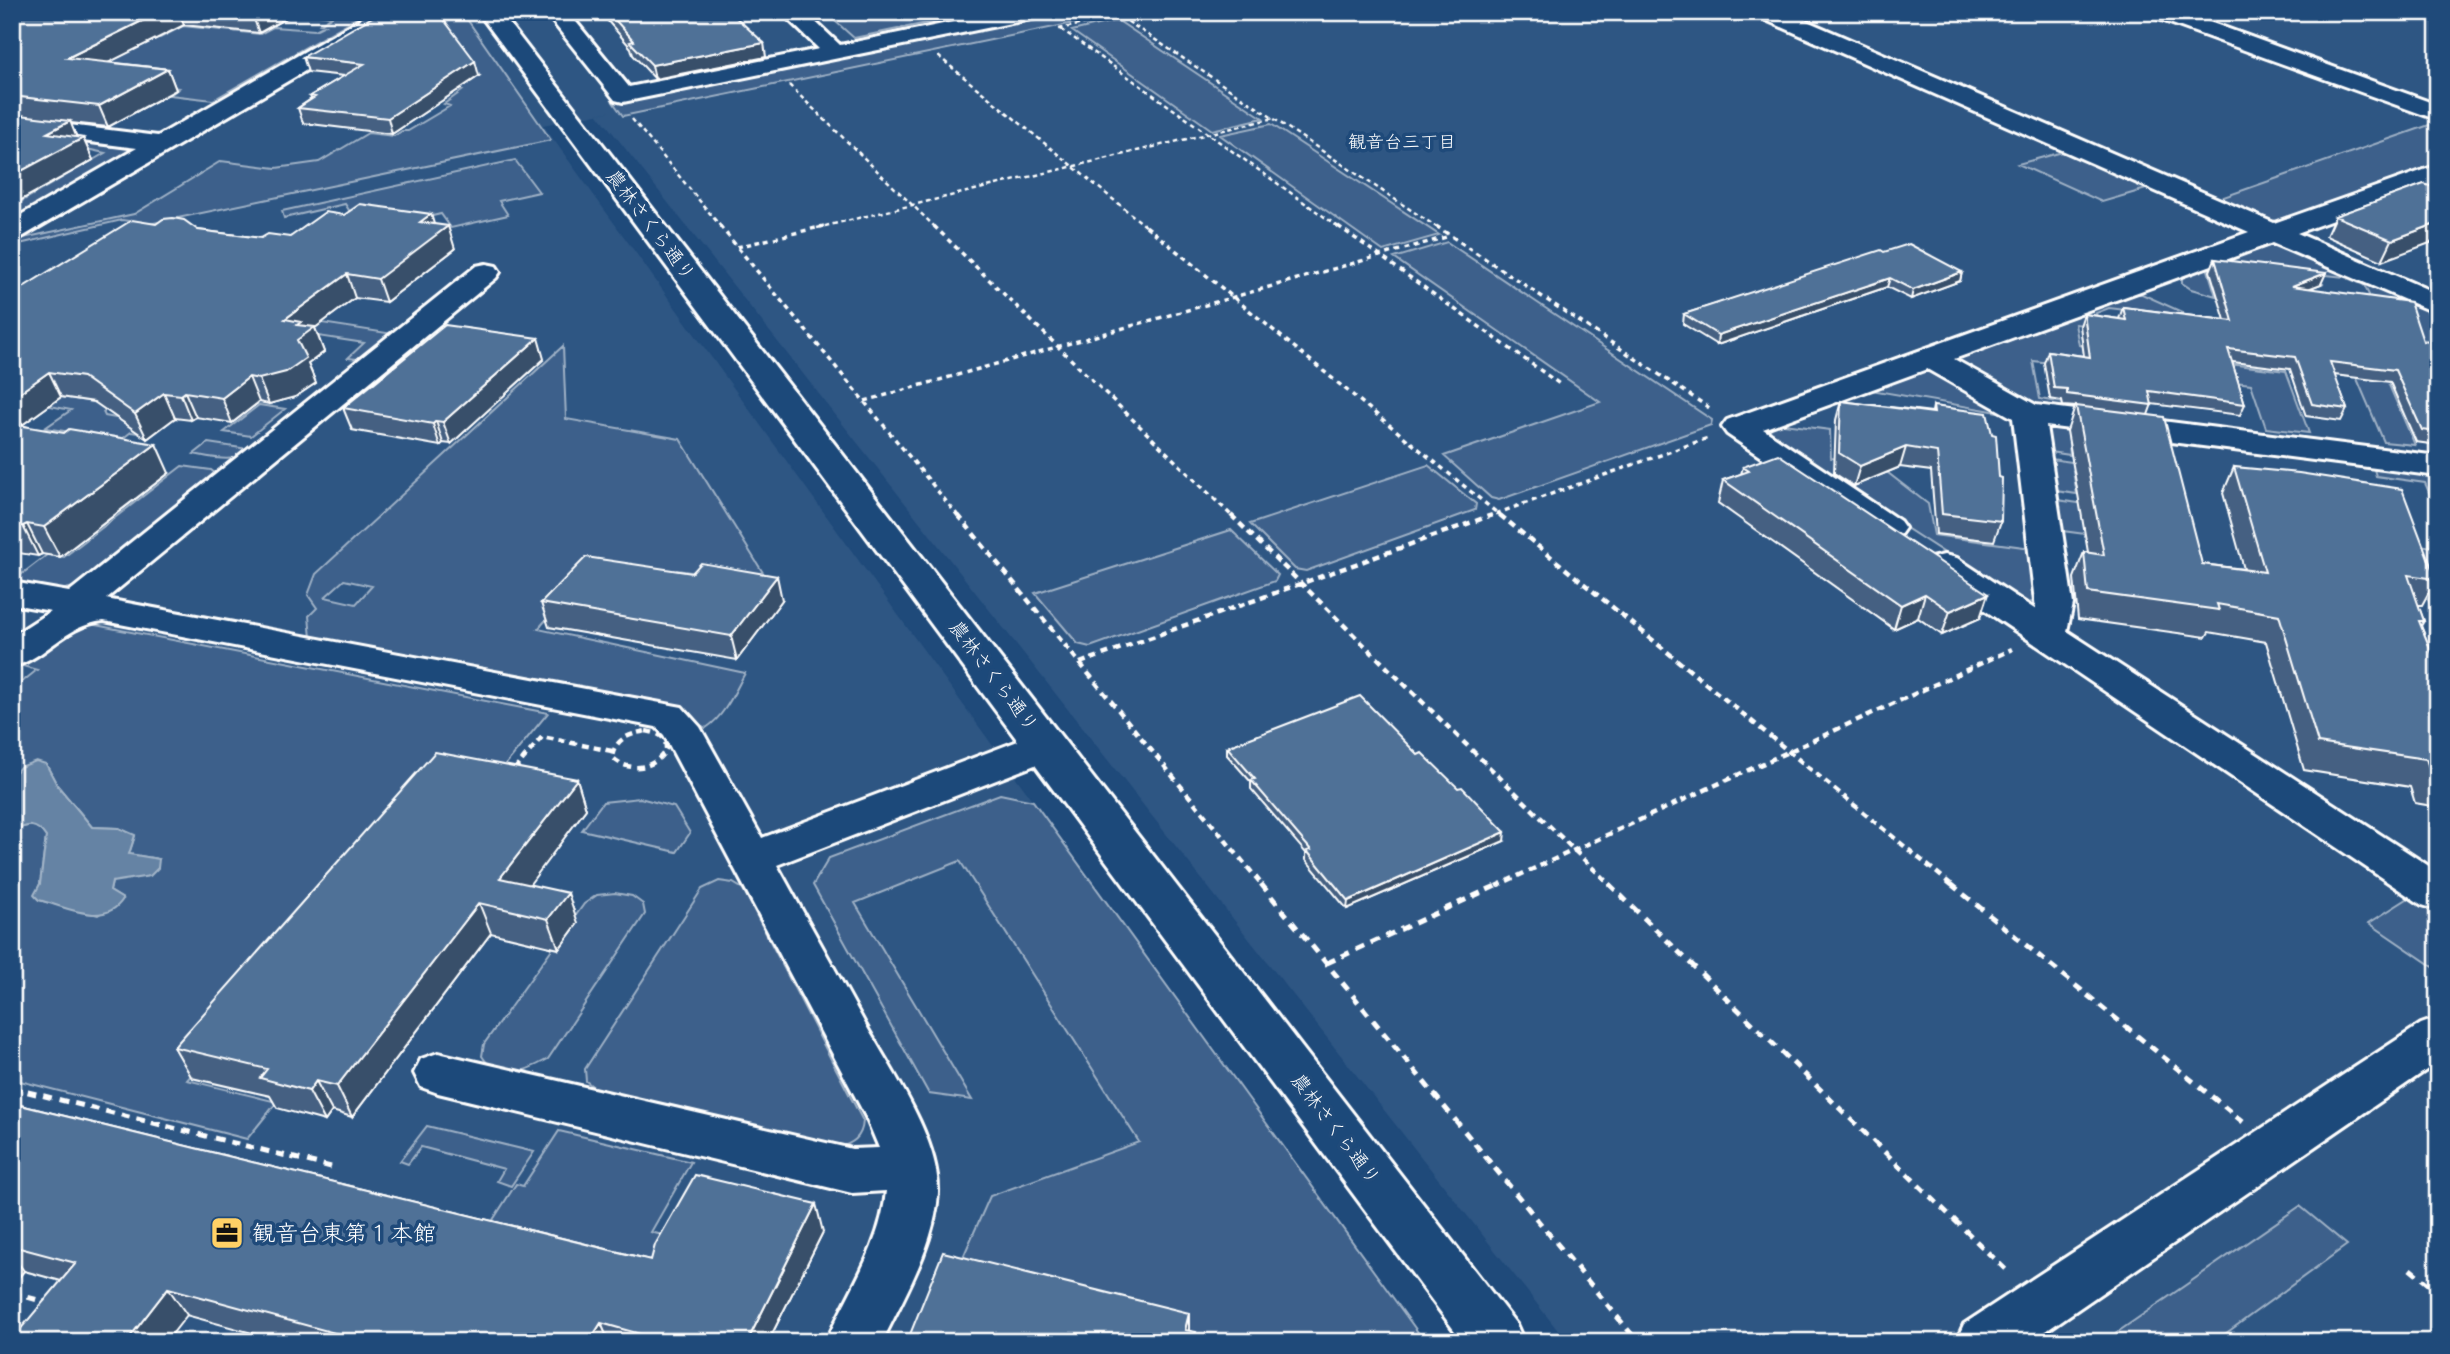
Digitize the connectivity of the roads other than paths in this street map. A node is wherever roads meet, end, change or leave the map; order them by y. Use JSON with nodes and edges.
{"nodes":[{"id":1,"x":389,"y":12,"type":"edge"},
{"id":2,"x":489,"y":12,"type":"edge"},
{"id":3,"x":556,"y":12,"type":"edge"},
{"id":4,"x":792,"y":12,"type":"edge"},
{"id":5,"x":1036,"y":12,"type":"edge"},
{"id":6,"x":1767,"y":12,"type":"edge"},
{"id":7,"x":2161,"y":12,"type":"edge"},
{"id":8,"x":836,"y":53,"type":"junction"},
{"id":9,"x":2438,"y":113,"type":"edge"},
{"id":10,"x":12,"y":125,"type":"edge"},
{"id":11,"x":163,"y":144,"type":"junction"},
{"id":12,"x":2438,"y":173,"type":"edge"},
{"id":13,"x":12,"y":231,"type":"edge"},
{"id":14,"x":2275,"y":233,"type":"junction"},
{"id":15,"x":485,"y":272,"type":"dead end"},
{"id":16,"x":2438,"y":305,"type":"edge"},
{"id":17,"x":1931,"y":358,"type":"junction"},
{"id":18,"x":2028,"y":414,"type":"junction"},
{"id":19,"x":2438,"y":466,"type":"edge"},
{"id":20,"x":12,"y":593,"type":"edge"},
{"id":21,"x":76,"y":610,"type":"junction"},
{"id":22,"x":2044,"y":633,"type":"junction"},
{"id":23,"x":12,"y":655,"type":"edge"},
{"id":24,"x":1046,"y":745,"type":"junction"},
{"id":25,"x":750,"y":859,"type":"junction"},
{"id":26,"x":2438,"y":894,"type":"edge"},
{"id":27,"x":2438,"y":1037,"type":"edge"},
{"id":28,"x":438,"y":1073,"type":"dead end"},
{"id":29,"x":910,"y":1168,"type":"junction"},
{"id":30,"x":854,"y":1342,"type":"edge"},
{"id":31,"x":1496,"y":1342,"type":"edge"},
{"id":32,"x":1984,"y":1342,"type":"edge"}],
"edges":[{"from":1,"to":11,"type":"street"},
{"from":2,"to":24,"type":"street","name":"農林さくら通り"},
{"from":3,"to":8,"type":"street"},
{"from":4,"to":8,"type":"street"},
{"from":5,"to":8,"type":"street"},
{"from":6,"to":14,"type":"street"},
{"from":7,"to":9,"type":"street"},
{"from":10,"to":11,"type":"street"},
{"from":11,"to":13,"type":"street"},
{"from":12,"to":14,"type":"street"},
{"from":14,"to":16,"type":"street"},
{"from":14,"to":17,"type":"street"},
{"from":15,"to":21,"type":"street"},
{"from":17,"to":18,"type":"street"},
{"from":17,"to":22,"type":"street"},
{"from":18,"to":19,"type":"street"},
{"from":18,"to":22,"type":"street"},
{"from":20,"to":21,"type":"street"},
{"from":21,"to":23,"type":"street"},
{"from":21,"to":25,"type":"street"},
{"from":22,"to":26,"type":"street"},
{"from":24,"to":25,"type":"street"},
{"from":24,"to":31,"type":"street","name":"農林さくら通り"},
{"from":25,"to":29,"type":"street"},
{"from":27,"to":32,"type":"street"},
{"from":28,"to":29,"type":"street"},
{"from":29,"to":30,"type":"street"}]}
